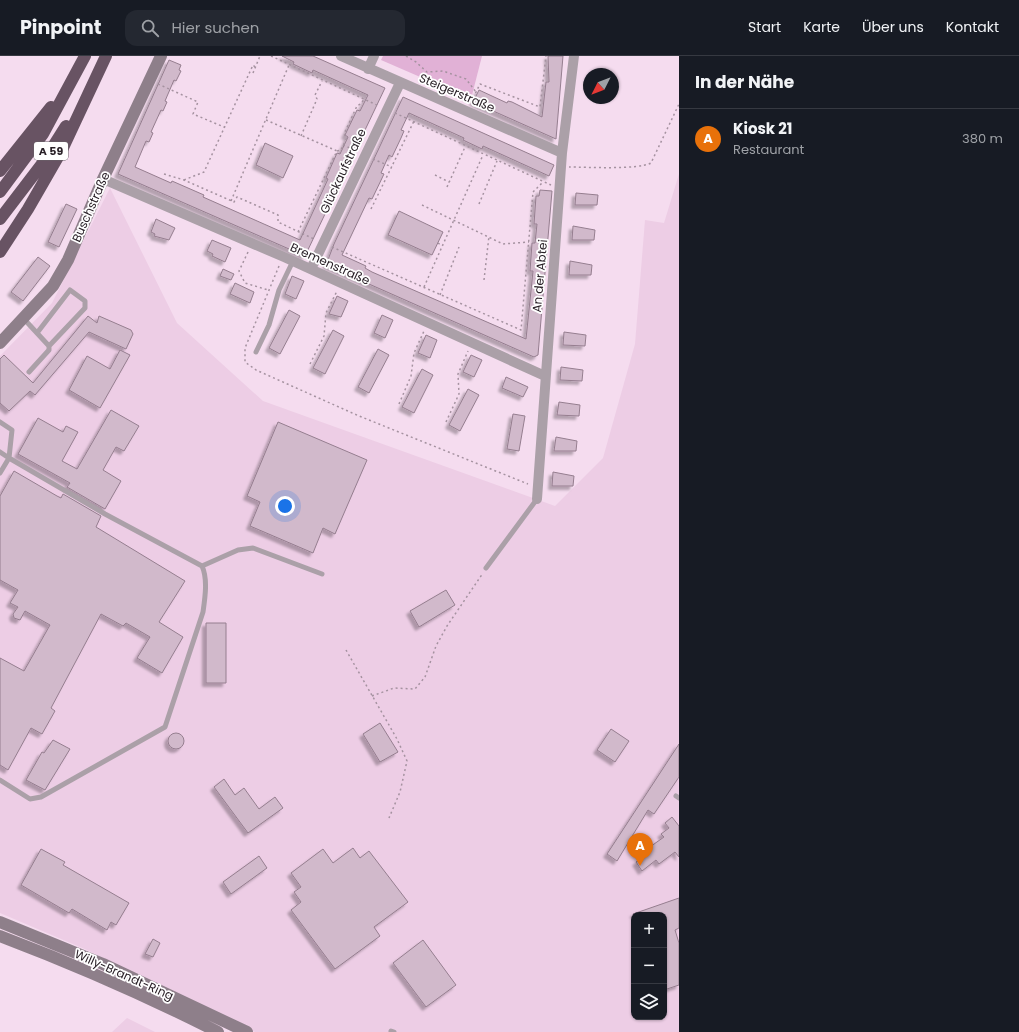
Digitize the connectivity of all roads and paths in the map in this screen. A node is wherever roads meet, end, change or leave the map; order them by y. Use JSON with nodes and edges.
{"nodes":[{"id":1,"x":85,"y":56,"type":"edge"},
{"id":2,"x":106,"y":56,"type":"edge"},
{"id":3,"x":161,"y":56,"type":"edge"},
{"id":4,"x":260,"y":56,"type":"edge"},
{"id":5,"x":271,"y":56,"type":"edge"},
{"id":6,"x":341,"y":56,"type":"edge"},
{"id":7,"x":374,"y":56,"type":"edge"},
{"id":8,"x":406,"y":56,"type":"edge"},
{"id":9,"x":546,"y":56,"type":"edge"},
{"id":10,"x":574,"y":56,"type":"edge"},
{"id":11,"x":289,"y":65,"type":"junction"},
{"id":12,"x":256,"y":67,"type":"junction"},
{"id":13,"x":368,"y":69,"type":"junction"},
{"id":14,"x":253,"y":73,"type":"dead end"},
{"id":15,"x":75,"y":76,"type":"junction"},
{"id":16,"x":95,"y":79,"type":"junction"},
{"id":17,"x":150,"y":80,"type":"junction"},
{"id":18,"x":322,"y":81,"type":"junction"},
{"id":19,"x":400,"y":83,"type":"junction"},
{"id":20,"x":476,"y":92,"type":"junction"},
{"id":21,"x":364,"y":98,"type":"junction"},
{"id":22,"x":679,"y":104,"type":"edge"},
{"id":23,"x":386,"y":110,"type":"junction"},
{"id":24,"x":466,"y":111,"type":"junction"},
{"id":25,"x":266,"y":120,"type":"junction"},
{"id":26,"x":414,"y":121,"type":"junction"},
{"id":27,"x":224,"y":127,"type":"junction"},
{"id":28,"x":301,"y":136,"type":"junction"},
{"id":29,"x":343,"y":145,"type":"junction"},
{"id":30,"x":465,"y":147,"type":"junction"},
{"id":31,"x":337,"y":151,"type":"junction"},
{"id":32,"x":562,"y":154,"type":"junction"},
{"id":33,"x":365,"y":155,"type":"junction"},
{"id":34,"x":483,"y":155,"type":"junction"},
{"id":35,"x":497,"y":161,"type":"junction"},
{"id":36,"x":392,"y":167,"type":"junction"},
{"id":37,"x":562,"y":168,"type":"junction"},
{"id":38,"x":0,"y":171,"type":"edge"},
{"id":39,"x":164,"y":174,"type":"dead end"},
{"id":40,"x":435,"y":175,"type":"dead end"},
{"id":41,"x":103,"y":179,"type":"junction"},
{"id":42,"x":184,"y":180,"type":"junction"},
{"id":43,"x":449,"y":182,"type":"junction"},
{"id":44,"x":544,"y":182,"type":"junction"},
{"id":45,"x":447,"y":187,"type":"dead end"},
{"id":46,"x":560,"y":189,"type":"junction"},
{"id":47,"x":0,"y":192,"type":"edge"},
{"id":48,"x":231,"y":201,"type":"junction"},
{"id":49,"x":479,"y":204,"type":"dead end"},
{"id":50,"x":422,"y":205,"type":"dead end"},
{"id":51,"x":371,"y":209,"type":"dead end"},
{"id":52,"x":0,"y":219,"type":"edge"},
{"id":53,"x":453,"y":219,"type":"junction"},
{"id":54,"x":298,"y":232,"type":"junction"},
{"id":55,"x":489,"y":236,"type":"junction"},
{"id":56,"x":529,"y":242,"type":"junction"},
{"id":57,"x":252,"y":243,"type":"junction"},
{"id":58,"x":323,"y":243,"type":"junction"},
{"id":59,"x":438,"y":243,"type":"dead end"},
{"id":60,"x":441,"y":245,"type":"junction"},
{"id":61,"x":459,"y":247,"type":"dead end"},
{"id":62,"x":0,"y":252,"type":"edge"},
{"id":63,"x":288,"y":259,"type":"junction"},
{"id":64,"x":311,"y":269,"type":"junction"},
{"id":65,"x":484,"y":280,"type":"dead end"},
{"id":66,"x":341,"y":283,"type":"junction"},
{"id":67,"x":424,"y":287,"type":"junction"},
{"id":68,"x":268,"y":290,"type":"junction"},
{"id":69,"x":440,"y":295,"type":"junction"},
{"id":70,"x":24,"y":319,"type":"junction"},
{"id":71,"x":428,"y":322,"type":"junction"},
{"id":72,"x":37,"y":332,"type":"junction"},
{"id":73,"x":472,"y":342,"type":"junction"},
{"id":74,"x":0,"y":343,"type":"edge"},
{"id":75,"x":49,"y":346,"type":"junction"},
{"id":76,"x":256,"y":352,"type":"dead end"},
{"id":77,"x":310,"y":364,"type":"dead end"},
{"id":78,"x":29,"y":372,"type":"dead end"},
{"id":79,"x":545,"y":376,"type":"junction"},
{"id":80,"x":399,"y":404,"type":"dead end"},
{"id":81,"x":0,"y":422,"type":"edge"},
{"id":82,"x":446,"y":422,"type":"dead end"},
{"id":83,"x":0,"y":452,"type":"edge"},
{"id":84,"x":9,"y":458,"type":"junction"},
{"id":85,"x":0,"y":473,"type":"edge"},
{"id":86,"x":538,"y":486,"type":"junction"},
{"id":87,"x":536,"y":499,"type":"joint"},
{"id":88,"x":202,"y":566,"type":"junction"},
{"id":89,"x":486,"y":568,"type":"joint"},
{"id":90,"x":322,"y":574,"type":"dead end"},
{"id":91,"x":346,"y":650,"type":"dead end"},
{"id":92,"x":372,"y":696,"type":"junction"},
{"id":93,"x":0,"y":780,"type":"edge"},
{"id":94,"x":389,"y":818,"type":"dead end"},
{"id":95,"x":0,"y":922,"type":"edge"},
{"id":96,"x":0,"y":936,"type":"edge"},
{"id":97,"x":218,"y":1032,"type":"edge"},
{"id":98,"x":247,"y":1032,"type":"edge"}],
"edges":[{"from":1,"to":15,"type":"highway","number":"A 59"},
{"from":2,"to":16,"type":"highway","number":"A 59"},
{"from":3,"to":17,"type":"main road","name":"Buschstraße"},
{"from":4,"to":12,"type":"path"},
{"from":5,"to":11,"type":"path"},
{"from":6,"to":13,"type":"street","name":"Steigerstraße"},
{"from":7,"to":13,"type":"street"},
{"from":8,"to":20,"type":"path"},
{"from":9,"to":20,"type":"path"},
{"from":10,"to":32,"type":"street","name":"An der Abtei"},
{"from":11,"to":18,"type":"path"},
{"from":11,"to":25,"type":"path"},
{"from":12,"to":14,"type":"path"},
{"from":12,"to":27,"type":"path"},
{"from":13,"to":19,"type":"street","name":"Steigerstraße"},
{"from":15,"to":38,"type":"highway"},
{"from":15,"to":47,"type":"highway","number":"A 59"},
{"from":16,"to":52,"type":"highway","number":"A 59"},
{"from":16,"to":62,"type":"highway"},
{"from":17,"to":27,"type":"path"},
{"from":17,"to":41,"type":"main road","name":"Buschstraße"},
{"from":18,"to":21,"type":"path"},
{"from":18,"to":28,"type":"path"},
{"from":19,"to":23,"type":"street","name":"Glückaufstraße"},
{"from":19,"to":24,"type":"street","name":"Steigerstraße"},
{"from":20,"to":24,"type":"path"},
{"from":21,"to":23,"type":"path"},
{"from":21,"to":29,"type":"path"},
{"from":22,"to":37,"type":"path"},
{"from":23,"to":26,"type":"path"},
{"from":23,"to":33,"type":"street","name":"Glückaufstraße"},
{"from":24,"to":32,"type":"street","name":"Steigerstraße"},
{"from":25,"to":28,"type":"path"},
{"from":25,"to":48,"type":"path"},
{"from":26,"to":30,"type":"path"},
{"from":26,"to":36,"type":"path"},
{"from":27,"to":42,"type":"path"},
{"from":28,"to":31,"type":"path"},
{"from":29,"to":31,"type":"path"},
{"from":29,"to":33,"type":"path"},
{"from":30,"to":34,"type":"path"},
{"from":30,"to":43,"type":"path"},
{"from":31,"to":54,"type":"path"},
{"from":32,"to":37,"type":"street","name":"An der Abtei"},
{"from":33,"to":36,"type":"path"},
{"from":33,"to":58,"type":"street","name":"Glückaufstraße"},
{"from":34,"to":35,"type":"path"},
{"from":34,"to":53,"type":"path"},
{"from":35,"to":44,"type":"path"},
{"from":35,"to":49,"type":"path"},
{"from":36,"to":51,"type":"path"},
{"from":37,"to":46,"type":"street","name":"An der Abtei"},
{"from":39,"to":42,"type":"path"},
{"from":40,"to":43,"type":"path"},
{"from":41,"to":57,"type":"street","name":"Bremenstraße"},
{"from":41,"to":70,"type":"main road","name":"Buschstraße"},
{"from":42,"to":48,"type":"path"},
{"from":43,"to":45,"type":"path"},
{"from":44,"to":46,"type":"path"},
{"from":44,"to":56,"type":"path"},
{"from":46,"to":79,"type":"street","name":"An der Abtei"},
{"from":48,"to":54,"type":"path"},
{"from":50,"to":53,"type":"path"},
{"from":53,"to":55,"type":"path"},
{"from":53,"to":60,"type":"path"},
{"from":54,"to":58,"type":"path"},
{"from":55,"to":56,"type":"path"},
{"from":55,"to":65,"type":"path"},
{"from":56,"to":69,"type":"path"},
{"from":57,"to":63,"type":"street","name":"Bremenstraße"},
{"from":57,"to":68,"type":"path"},
{"from":58,"to":64,"type":"street","name":"Glückaufstraße"},
{"from":58,"to":67,"type":"path"},
{"from":59,"to":60,"type":"path"},
{"from":60,"to":67,"type":"path"},
{"from":61,"to":69,"type":"path"},
{"from":63,"to":64,"type":"street","name":"Bremenstraße"},
{"from":63,"to":68,"type":"path"},
{"from":63,"to":76,"type":"lane"},
{"from":64,"to":66,"type":"street","name":"Bremenstraße"},
{"from":66,"to":71,"type":"street","name":"Bremenstraße"},
{"from":66,"to":77,"type":"path"},
{"from":67,"to":69,"type":"path"},
{"from":68,"to":86,"type":"path"},
{"from":70,"to":72,"type":"lane"},
{"from":70,"to":74,"type":"main road","name":"Buschstraße"},
{"from":71,"to":73,"type":"street","name":"Bremenstraße"},
{"from":71,"to":80,"type":"path"},
{"from":72,"to":75,"type":"lane"},
{"from":72,"to":75,"type":"lane"},
{"from":73,"to":79,"type":"street","name":"Bremenstraße"},
{"from":73,"to":82,"type":"path"},
{"from":75,"to":78,"type":"lane"},
{"from":79,"to":86,"type":"street","name":"An der Abtei"},
{"from":81,"to":84,"type":"lane"},
{"from":83,"to":84,"type":"lane"},
{"from":84,"to":85,"type":"lane"},
{"from":84,"to":88,"type":"lane"},
{"from":86,"to":87,"type":"street","name":"An der Abtei"},
{"from":87,"to":89,"type":"lane"},
{"from":88,"to":90,"type":"lane"},
{"from":88,"to":93,"type":"lane"},
{"from":89,"to":92,"type":"path"},
{"from":91,"to":92,"type":"path"},
{"from":92,"to":94,"type":"path"},
{"from":95,"to":98,"type":"main road","name":"Willy-Brandt-Ring"},
{"from":96,"to":97,"type":"main road","name":"Willy-Brandt-Ring"}]}
